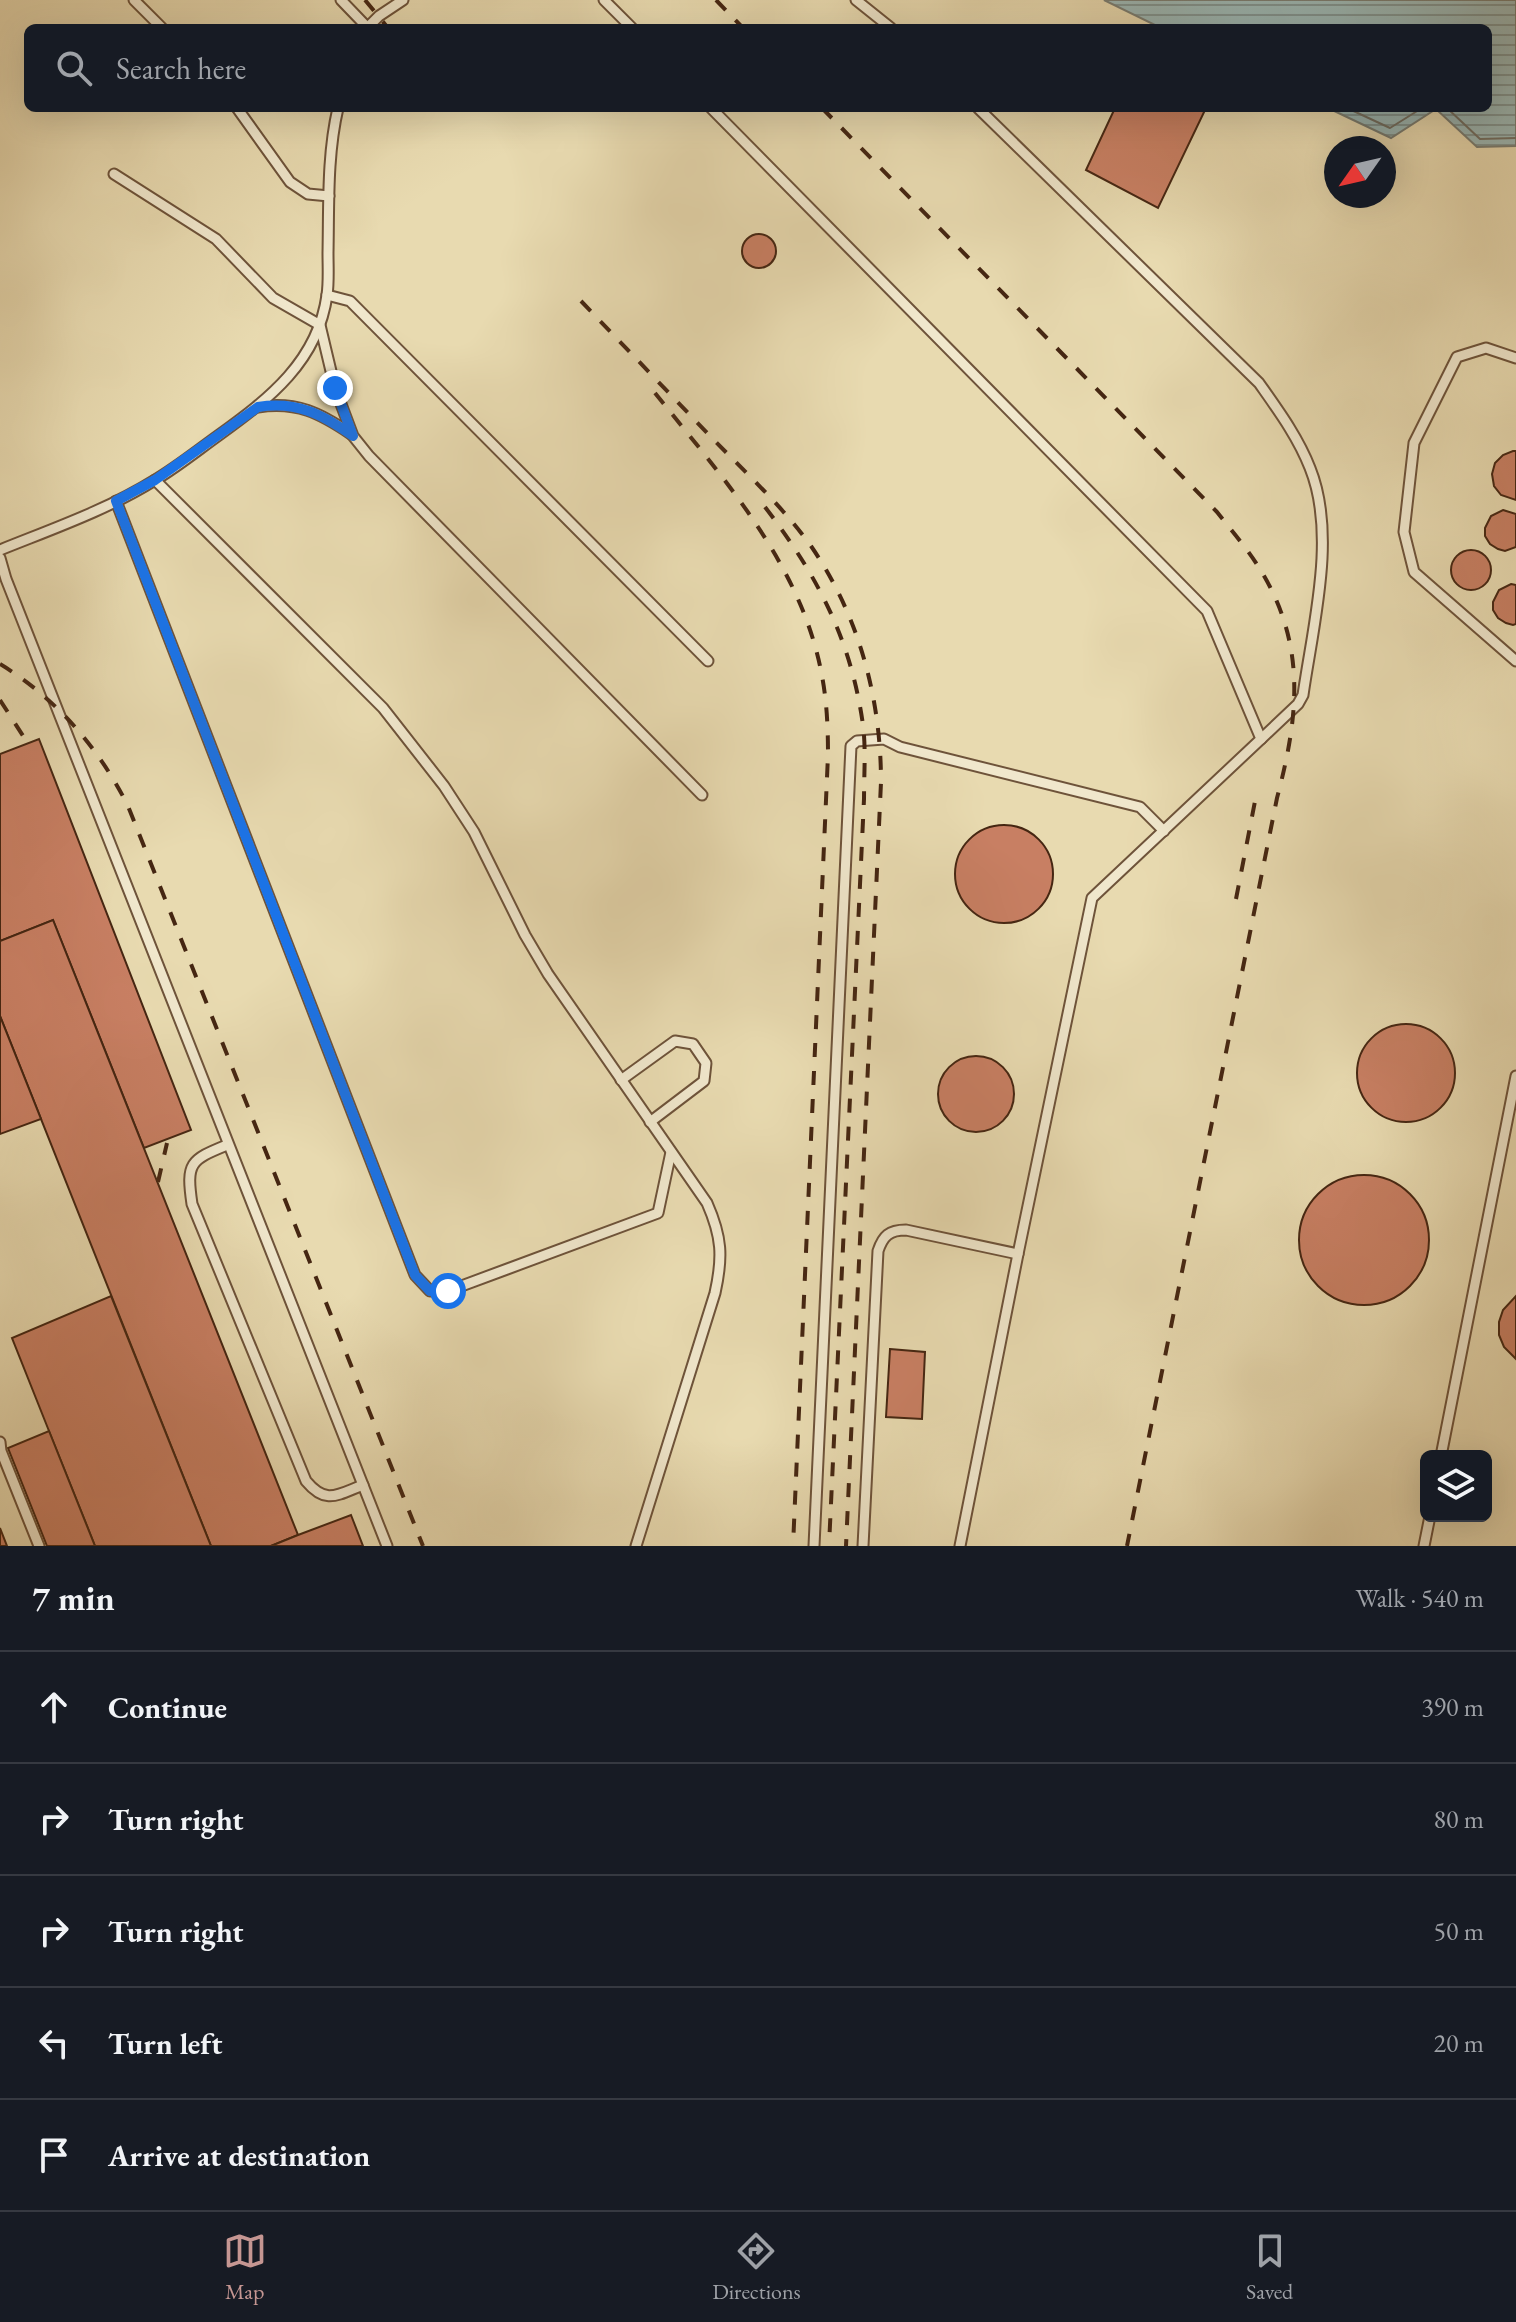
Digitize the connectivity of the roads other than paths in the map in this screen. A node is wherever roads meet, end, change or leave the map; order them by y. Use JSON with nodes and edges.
{"nodes":[{"id":1,"x":134,"y":0,"type":"edge"},
{"id":2,"x":341,"y":0,"type":"edge"},
{"id":3,"x":403,"y":0,"type":"edge"},
{"id":4,"x":604,"y":0,"type":"edge"},
{"id":5,"x":856,"y":0,"type":"edge"},
{"id":6,"x":158,"y":24,"type":"edge"},
{"id":7,"x":364,"y":24,"type":"edge"},
{"id":8,"x":370,"y":24,"type":"edge"},
{"id":9,"x":628,"y":24,"type":"edge"},
{"id":10,"x":886,"y":24,"type":"edge"},
{"id":11,"x":240,"y":112,"type":"edge"},
{"id":12,"x":337,"y":112,"type":"edge"},
{"id":13,"x":715,"y":112,"type":"edge"},
{"id":14,"x":982,"y":112,"type":"edge"},
{"id":15,"x":114,"y":174,"type":"dead end"},
{"id":16,"x":329,"y":196,"type":"junction"},
{"id":17,"x":327,"y":295,"type":"junction"},
{"id":18,"x":320,"y":325,"type":"junction"},
{"id":19,"x":1516,"y":358,"type":"edge"},
{"id":20,"x":258,"y":407,"type":"junction"},
{"id":21,"x":353,"y":436,"type":"junction"},
{"id":22,"x":155,"y":480,"type":"junction"},
{"id":23,"x":116,"y":501,"type":"junction"},
{"id":24,"x":0,"y":550,"type":"edge"},
{"id":25,"x":0,"y":558,"type":"edge"},
{"id":26,"x":708,"y":661,"type":"dead end"},
{"id":27,"x":1516,"y":661,"type":"edge"},
{"id":28,"x":1261,"y":739,"type":"junction"},
{"id":29,"x":702,"y":795,"type":"dead end"},
{"id":30,"x":1164,"y":831,"type":"junction"},
{"id":31,"x":1516,"y":1076,"type":"edge"},
{"id":32,"x":621,"y":1080,"type":"junction"},
{"id":33,"x":650,"y":1122,"type":"junction"},
{"id":34,"x":227,"y":1145,"type":"junction"},
{"id":35,"x":671,"y":1152,"type":"junction"},
{"id":36,"x":1018,"y":1254,"type":"junction"},
{"id":37,"x":0,"y":1442,"type":"edge"},
{"id":38,"x":1442,"y":1450,"type":"edge"},
{"id":39,"x":363,"y":1485,"type":"junction"},
{"id":40,"x":1429,"y":1522,"type":"edge"},
{"id":41,"x":39,"y":1546,"type":"edge"},
{"id":42,"x":387,"y":1546,"type":"edge"},
{"id":43,"x":636,"y":1546,"type":"edge"},
{"id":44,"x":814,"y":1546,"type":"edge"},
{"id":45,"x":863,"y":1546,"type":"edge"},
{"id":46,"x":960,"y":1546,"type":"edge"},
{"id":47,"x":1424,"y":1546,"type":"edge"}],
"edges":[{"from":1,"to":6,"type":"lane"},
{"from":2,"to":7,"type":"lane"},
{"from":3,"to":8,"type":"lane"},
{"from":4,"to":9,"type":"lane"},
{"from":5,"to":10,"type":"lane"},
{"from":11,"to":16,"type":"lane"},
{"from":12,"to":16,"type":"lane"},
{"from":13,"to":28,"type":"lane"},
{"from":14,"to":28,"type":"lane"},
{"from":15,"to":18,"type":"lane"},
{"from":16,"to":17,"type":"lane"},
{"from":17,"to":18,"type":"lane"},
{"from":17,"to":26,"type":"lane"},
{"from":18,"to":20,"type":"lane"},
{"from":18,"to":21,"type":"lane"},
{"from":19,"to":27,"type":"lane"},
{"from":20,"to":21,"type":"lane"},
{"from":20,"to":22,"type":"lane"},
{"from":21,"to":29,"type":"lane"},
{"from":22,"to":23,"type":"lane"},
{"from":22,"to":32,"type":"lane"},
{"from":23,"to":24,"type":"lane"},
{"from":23,"to":35,"type":"lane"},
{"from":25,"to":34,"type":"lane"},
{"from":28,"to":30,"type":"lane"},
{"from":30,"to":36,"type":"lane"},
{"from":30,"to":44,"type":"lane"},
{"from":31,"to":38,"type":"lane"},
{"from":32,"to":33,"type":"lane"},
{"from":32,"to":33,"type":"lane"},
{"from":33,"to":35,"type":"lane"},
{"from":34,"to":39,"type":"lane"},
{"from":34,"to":39,"type":"lane"},
{"from":35,"to":43,"type":"lane"},
{"from":36,"to":45,"type":"lane"},
{"from":36,"to":46,"type":"lane"},
{"from":37,"to":41,"type":"lane"},
{"from":39,"to":42,"type":"lane"},
{"from":40,"to":47,"type":"lane"}]}
